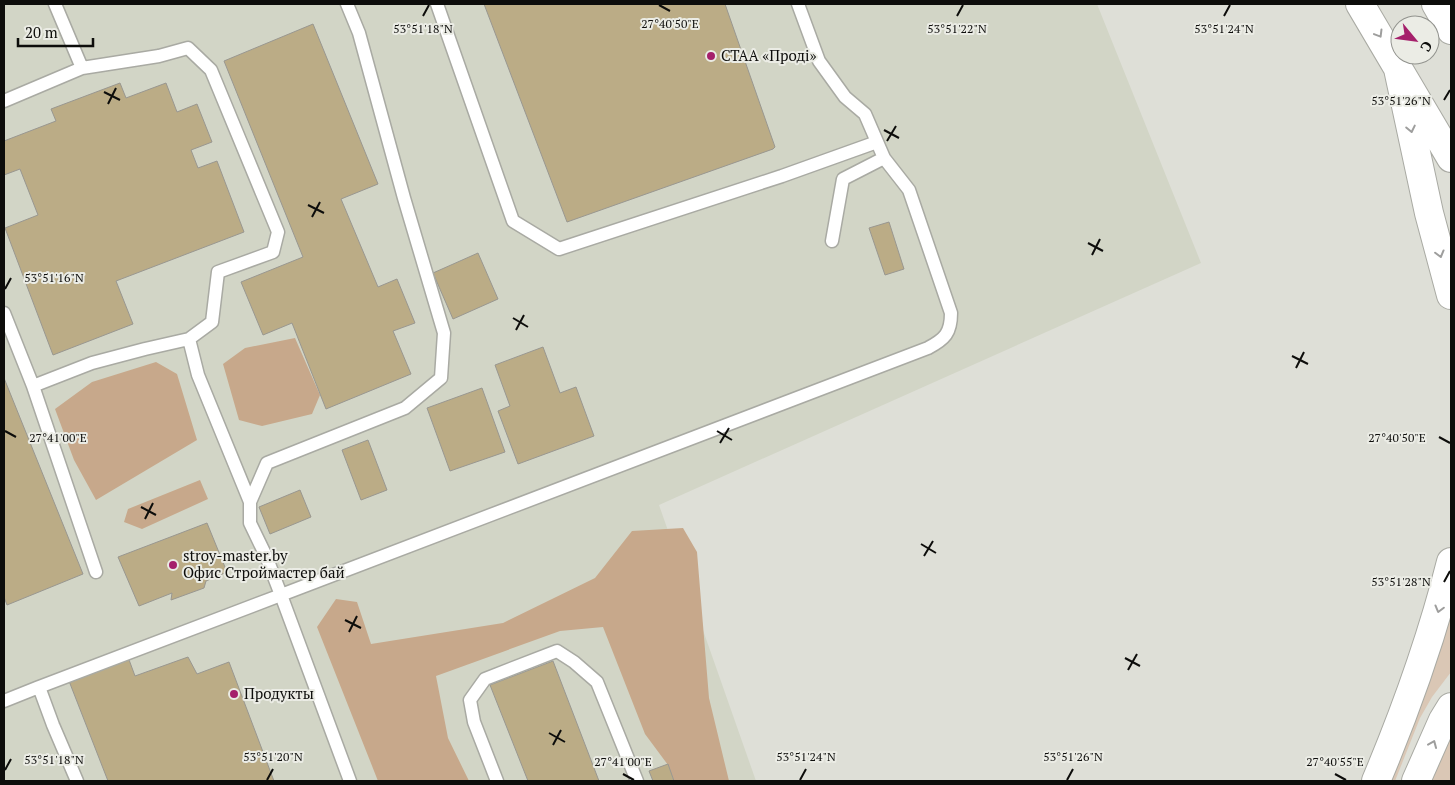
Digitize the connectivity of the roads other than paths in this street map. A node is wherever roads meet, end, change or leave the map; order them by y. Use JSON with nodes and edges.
{"nodes":[{"id":1,"x":55,"y":4,"type":"edge"},
{"id":2,"x":347,"y":4,"type":"edge"},
{"id":3,"x":437,"y":4,"type":"edge"},
{"id":4,"x":798,"y":4,"type":"edge"},
{"id":5,"x":1360,"y":4,"type":"edge"},
{"id":6,"x":1436,"y":4,"type":"edge"},
{"id":7,"x":1450,"y":4,"type":"edge"},
{"id":8,"x":1451,"y":25,"type":"edge"},
{"id":9,"x":1451,"y":30,"type":"edge"},
{"id":10,"x":1390,"y":53,"type":"edge"},
{"id":11,"x":1397,"y":65,"type":"edge"},
{"id":12,"x":1398,"y":65,"type":"edge"},
{"id":13,"x":82,"y":68,"type":"junction"},
{"id":14,"x":4,"y":101,"type":"edge"},
{"id":15,"x":878,"y":142,"type":"junction"},
{"id":16,"x":884,"y":158,"type":"junction"},
{"id":17,"x":1451,"y":158,"type":"edge"},
{"id":18,"x":832,"y":241,"type":"dead end"},
{"id":19,"x":1451,"y":295,"type":"edge"},
{"id":20,"x":4,"y":313,"type":"edge"},
{"id":21,"x":189,"y":339,"type":"junction"},
{"id":22,"x":33,"y":386,"type":"junction"},
{"id":23,"x":250,"y":502,"type":"junction"},
{"id":24,"x":1451,"y":562,"type":"edge"},
{"id":25,"x":96,"y":572,"type":"dead end"},
{"id":26,"x":281,"y":595,"type":"junction"},
{"id":27,"x":39,"y":687,"type":"junction"},
{"id":28,"x":4,"y":701,"type":"edge"},
{"id":29,"x":1451,"y":707,"type":"edge"},
{"id":30,"x":77,"y":781,"type":"edge"},
{"id":31,"x":350,"y":781,"type":"edge"},
{"id":32,"x":496,"y":781,"type":"edge"},
{"id":33,"x":637,"y":781,"type":"edge"},
{"id":34,"x":1376,"y":781,"type":"edge"},
{"id":35,"x":1416,"y":781,"type":"edge"}],
"edges":[{"from":1,"to":13,"type":"lane"},
{"from":2,"to":23,"type":"lane"},
{"from":3,"to":15,"type":"lane"},
{"from":4,"to":15,"type":"lane"},
{"from":5,"to":10,"type":"highway","one_way":true},
{"from":6,"to":9,"type":"highway"},
{"from":7,"to":8,"type":"lane"},
{"from":11,"to":19,"type":"highway","one_way":true},
{"from":12,"to":17,"type":"highway"},
{"from":13,"to":14,"type":"lane"},
{"from":13,"to":21,"type":"lane"},
{"from":15,"to":16,"type":"lane"},
{"from":16,"to":18,"type":"lane"},
{"from":16,"to":26,"type":"lane"},
{"from":20,"to":22,"type":"lane"},
{"from":21,"to":22,"type":"lane"},
{"from":21,"to":23,"type":"lane"},
{"from":22,"to":25,"type":"lane"},
{"from":23,"to":26,"type":"lane"},
{"from":24,"to":34,"type":"highway","one_way":true},
{"from":26,"to":27,"type":"lane"},
{"from":26,"to":31,"type":"lane"},
{"from":27,"to":28,"type":"lane"},
{"from":27,"to":30,"type":"lane"},
{"from":35,"to":29,"type":"highway","one_way":true},
{"from":32,"to":33,"type":"lane"}]}
